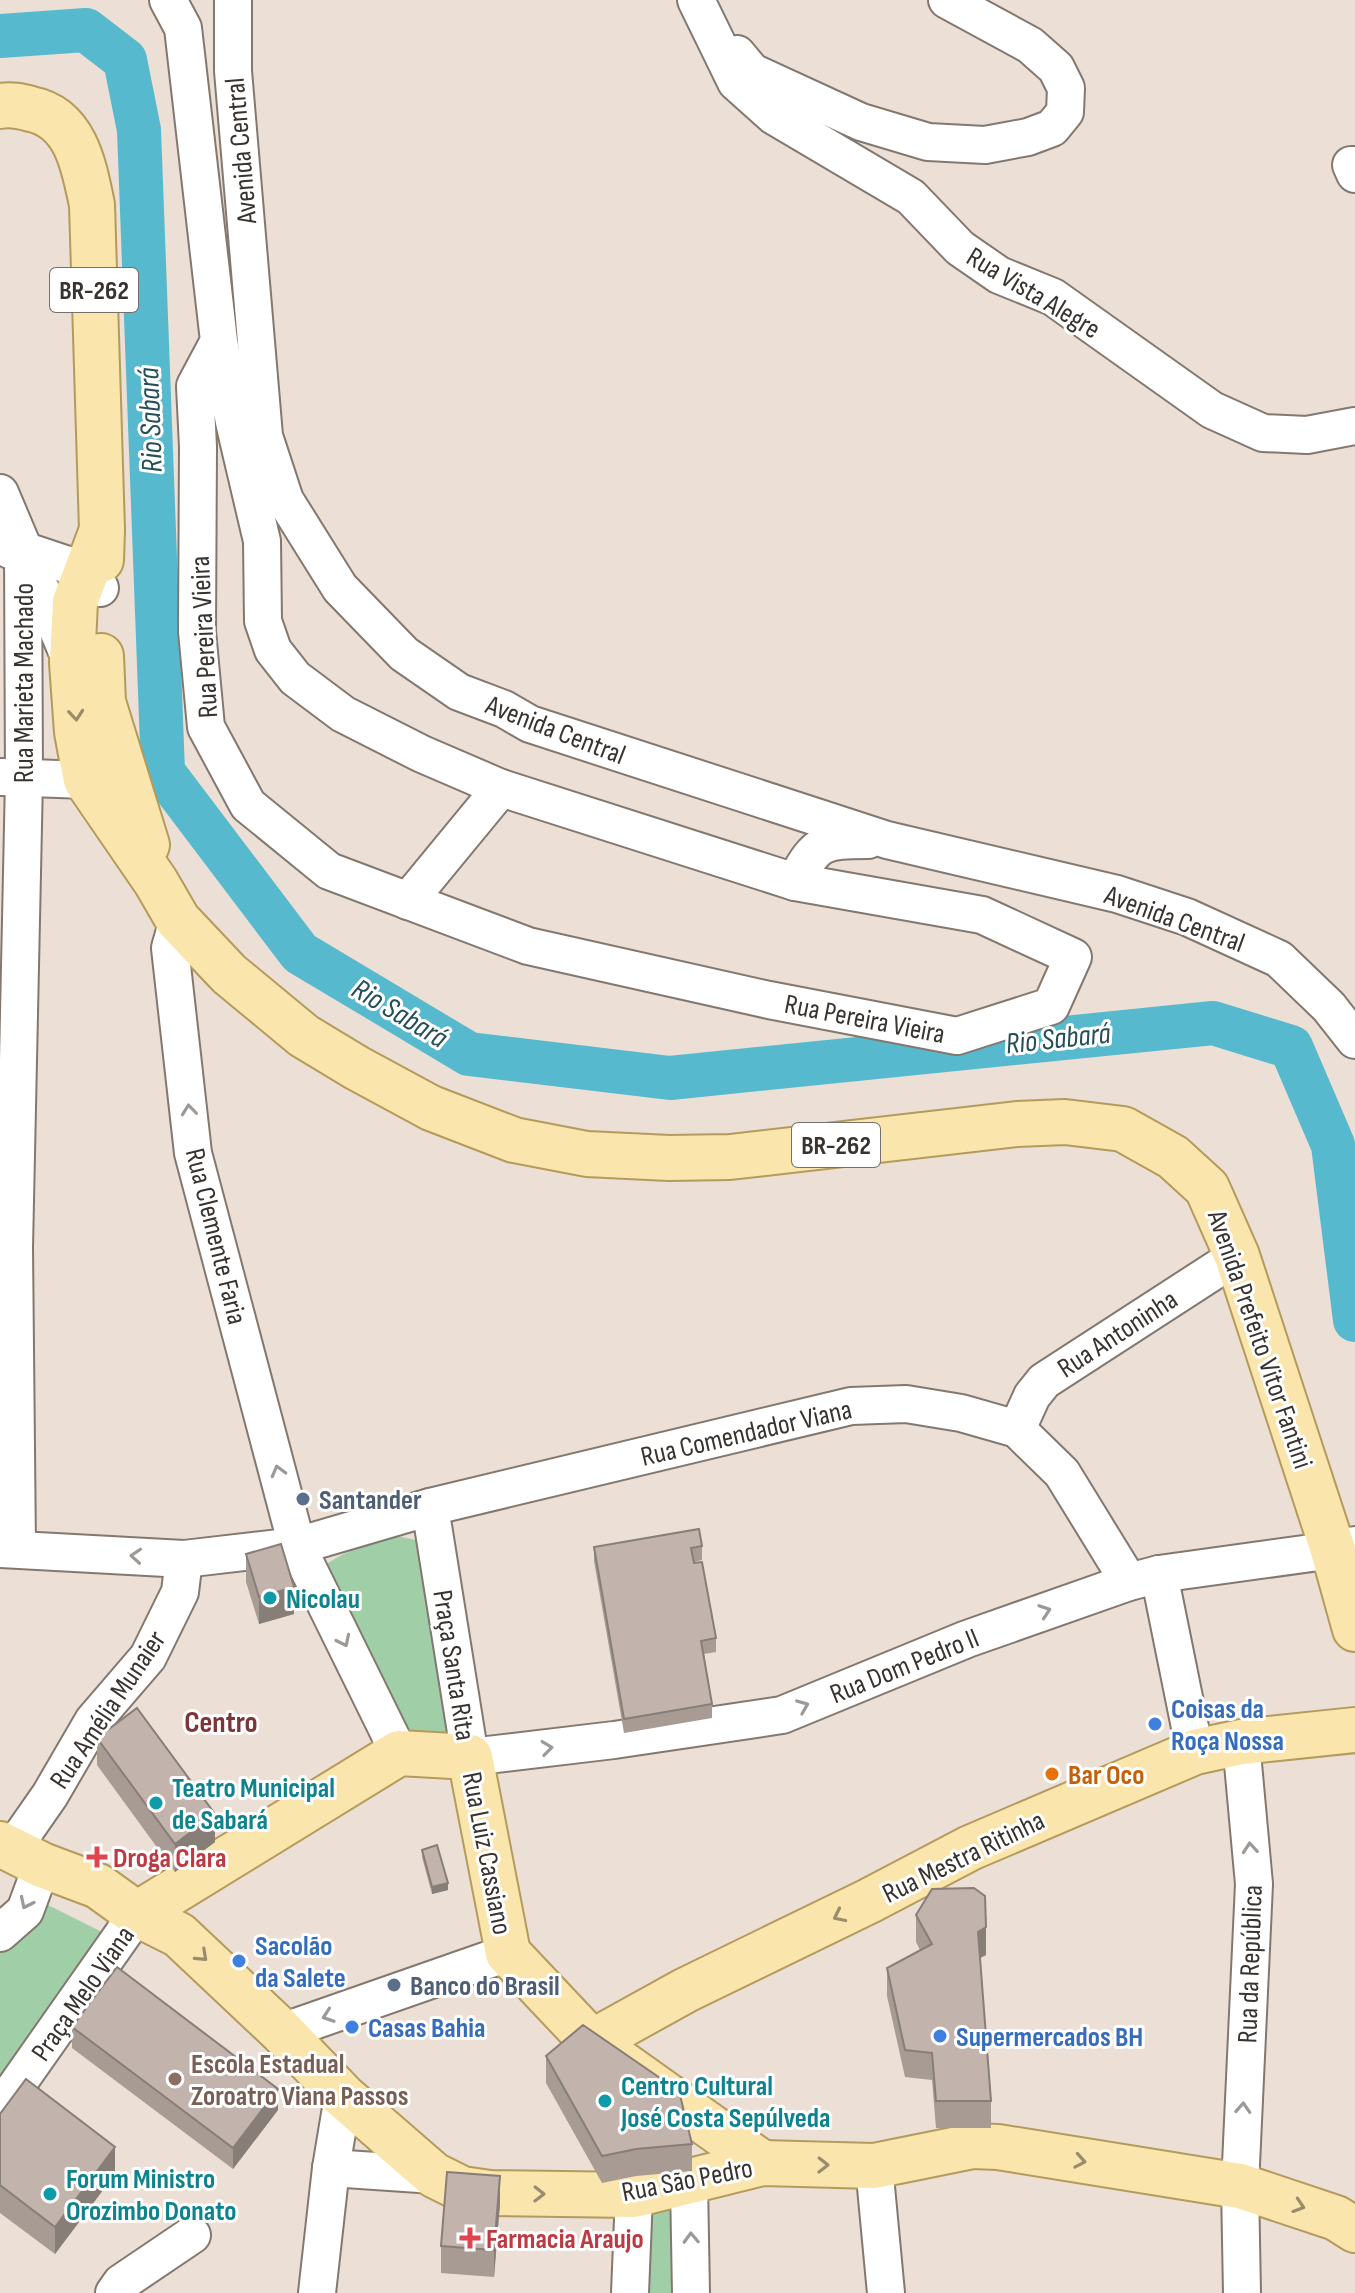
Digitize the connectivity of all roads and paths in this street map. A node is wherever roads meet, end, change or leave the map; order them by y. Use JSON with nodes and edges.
{"nodes":[{"id":1,"x":168,"y":0,"type":"edge"},
{"id":2,"x":233,"y":0,"type":"edge"},
{"id":3,"x":947,"y":0,"type":"edge"},
{"id":4,"x":698,"y":5,"type":"edge"},
{"id":5,"x":0,"y":106,"type":"edge"},
{"id":6,"x":1355,"y":165,"type":"edge"},
{"id":7,"x":1355,"y":174,"type":"edge"},
{"id":8,"x":219,"y":341,"type":"junction"},
{"id":9,"x":1355,"y":426,"type":"edge"},
{"id":10,"x":0,"y":493,"type":"edge"},
{"id":11,"x":12,"y":550,"type":"edge"},
{"id":12,"x":93,"y":580,"type":"junction"},
{"id":13,"x":72,"y":663,"type":"junction"},
{"id":14,"x":115,"y":744,"type":"junction"},
{"id":15,"x":12,"y":778,"type":"edge"},
{"id":16,"x":86,"y":780,"type":"junction"},
{"id":17,"x":501,"y":788,"type":"junction"},
{"id":18,"x":887,"y":840,"type":"junction"},
{"id":19,"x":156,"y":882,"type":"junction"},
{"id":20,"x":795,"y":882,"type":"junction"},
{"id":21,"x":408,"y":901,"type":"junction"},
{"id":22,"x":178,"y":920,"type":"junction"},
{"id":23,"x":1355,"y":1040,"type":"edge"},
{"id":24,"x":7,"y":1249,"type":"edge"},
{"id":25,"x":1237,"y":1256,"type":"junction"},
{"id":26,"x":1017,"y":1429,"type":"junction"},
{"id":27,"x":430,"y":1507,"type":"junction"},
{"id":28,"x":297,"y":1546,"type":"junction"},
{"id":29,"x":1344,"y":1547,"type":"edge"},
{"id":30,"x":8,"y":1549,"type":"edge"},
{"id":31,"x":184,"y":1559,"type":"junction"},
{"id":32,"x":1144,"y":1578,"type":"junction"},
{"id":33,"x":1355,"y":1601,"type":"edge"},
{"id":34,"x":1355,"y":1629,"type":"edge"},
{"id":35,"x":1355,"y":1730,"type":"edge"},
{"id":36,"x":1241,"y":1742,"type":"junction"},
{"id":37,"x":1195,"y":1752,"type":"junction"},
{"id":38,"x":399,"y":1753,"type":"junction"},
{"id":39,"x":470,"y":1757,"type":"junction"},
{"id":40,"x":18,"y":1853,"type":"edge"},
{"id":41,"x":137,"y":1914,"type":"junction"},
{"id":42,"x":0,"y":1933,"type":"edge"},
{"id":43,"x":508,"y":1953,"type":"junction"},
{"id":44,"x":282,"y":2032,"type":"junction"},
{"id":45,"x":592,"y":2042,"type":"junction"},
{"id":46,"x":343,"y":2096,"type":"junction"},
{"id":47,"x":0,"y":2109,"type":"edge"},
{"id":48,"x":762,"y":2163,"type":"junction"},
{"id":49,"x":874,"y":2166,"type":"junction"},
{"id":50,"x":331,"y":2168,"type":"junction"},
{"id":51,"x":434,"y":2175,"type":"junction"},
{"id":52,"x":689,"y":2183,"type":"junction"},
{"id":53,"x":1240,"y":2186,"type":"junction"},
{"id":54,"x":634,"y":2195,"type":"junction"},
{"id":55,"x":1355,"y":2230,"type":"edge"},
{"id":56,"x":192,"y":2235,"type":"dead end"},
{"id":57,"x":114,"y":2293,"type":"edge"},
{"id":58,"x":317,"y":2293,"type":"edge"},
{"id":59,"x":630,"y":2293,"type":"edge"},
{"id":60,"x":691,"y":2293,"type":"edge"},
{"id":61,"x":886,"y":2293,"type":"edge"},
{"id":62,"x":1242,"y":2293,"type":"edge"}],
"edges":[{"from":1,"to":8,"type":"street","name":"Rua Pereira Vieira"},
{"from":2,"to":18,"type":"street","name":"Avenida Central"},
{"from":3,"to":4,"type":"street"},
{"from":4,"to":9,"type":"street","name":"Rua Vista Alegre"},
{"from":5,"to":12,"type":"main road","name":"Avenida Prefeito Vitor Fantini","number":"BR-262"},
{"from":6,"to":7,"type":"street"},
{"from":8,"to":17,"type":"street","name":"Rua Pereira Vieira"},
{"from":8,"to":21,"type":"street","name":"Rua Pereira Vieira"},
{"from":10,"to":11,"type":"street","name":"Rua Marieta Machado"},
{"from":11,"to":12,"type":"street"},
{"from":11,"to":13,"type":"street"},
{"from":11,"to":15,"type":"street","name":"Rua Marieta Machado"},
{"from":12,"to":13,"type":"main road","name":"Avenida Prefeito Vitor Fantini","number":"BR-262"},
{"from":12,"to":14,"type":"main road","name":"Avenida Prefeito Vitor Fantini","number":"BR-262"},
{"from":13,"to":16,"type":"main road","name":"Avenida Prefeito Vitor Fantini","number":"BR-262","one_way":true},
{"from":14,"to":16,"type":"street"},
{"from":14,"to":19,"type":"main road","name":"Avenida Prefeito Vitor Fantini","number":"BR-262"},
{"from":15,"to":16,"type":"street"},
{"from":15,"to":24,"type":"street","name":"Rua Marieta Machado"},
{"from":16,"to":19,"type":"main road","name":"Avenida Prefeito Vitor Fantini","number":"BR-262"},
{"from":17,"to":20,"type":"street","name":"Rua Pereira Vieira"},
{"from":17,"to":21,"type":"street"},
{"from":18,"to":20,"type":"street"},
{"from":18,"to":23,"type":"street","name":"Avenida Central"},
{"from":19,"to":22,"type":"main road","name":"Avenida Prefeito Vitor Fantini","number":"BR-262"},
{"from":20,"to":21,"type":"street","name":"Rua Pereira Vieira"},
{"from":22,"to":25,"type":"main road","name":"Avenida Prefeito Vitor Fantini","number":"BR-262"},
{"from":28,"to":22,"type":"street","name":"Rua Clemente Faria","one_way":true},
{"from":24,"to":30,"type":"street","name":"Rua Marieta Machado"},
{"from":25,"to":26,"type":"street","name":"Rua Antoninha"},
{"from":25,"to":29,"type":"main road","name":"Avenida Prefeito Vitor Fantini","number":"BR-262"},
{"from":26,"to":27,"type":"street","name":"Rua Comendador Viana"},
{"from":26,"to":32,"type":"street","name":"Rua Comendador Viana"},
{"from":27,"to":28,"type":"street"},
{"from":27,"to":39,"type":"street","name":"Praça Santa Rita"},
{"from":28,"to":31,"type":"street"},
{"from":28,"to":38,"type":"street","one_way":true},
{"from":29,"to":32,"type":"street","name":"Rua Dom Pedro II"},
{"from":29,"to":33,"type":"main road","name":"Avenida Prefeito Vitor Fantini","number":"BR-262"},
{"from":29,"to":34,"type":"main road","name":"Avenida Prefeito Vitor Fantini","number":"BR-262"},
{"from":31,"to":30,"type":"street","one_way":true},
{"from":31,"to":40,"type":"street","name":"Rua Amélia Munaier"},
{"from":32,"to":37,"type":"street"},
{"from":39,"to":32,"type":"street","name":"Rua Dom Pedro II","one_way":true},
{"from":35,"to":36,"type":"main road","name":"Rua Mestra Ritinha"},
{"from":36,"to":37,"type":"main road","name":"Rua Mestra Ritinha"},
{"from":53,"to":36,"type":"street","name":"Rua da República","one_way":true},
{"from":37,"to":45,"type":"main road","name":"Rua Mestra Ritinha","one_way":true},
{"from":38,"to":39,"type":"main road","name":"Praça Santa Rita"},
{"from":38,"to":41,"type":"main road"},
{"from":39,"to":43,"type":"main road","name":"Rua Luiz Cassiano"},
{"from":40,"to":41,"type":"main road","name":"Praça Melo Viana"},
{"from":40,"to":42,"type":"street","one_way":true},
{"from":41,"to":44,"type":"main road","name":"Rua São Pedro","one_way":true},
{"from":41,"to":47,"type":"street","name":"Praça Melo Viana"},
{"from":43,"to":44,"type":"street","one_way":true},
{"from":43,"to":45,"type":"main road","name":"Rua Luiz Cassiano"},
{"from":44,"to":46,"type":"main road","name":"Rua São Pedro"},
{"from":45,"to":48,"type":"main road","name":"Rua Luiz Cassiano"},
{"from":46,"to":50,"type":"street"},
{"from":46,"to":51,"type":"main road","name":"Rua São Pedro"},
{"from":48,"to":49,"type":"main road","name":"Rua São Pedro","one_way":true},
{"from":48,"to":52,"type":"main road","name":"Rua São Pedro"},
{"from":49,"to":53,"type":"main road","name":"Rua São Pedro","one_way":true},
{"from":49,"to":61,"type":"street"},
{"from":50,"to":51,"type":"street"},
{"from":50,"to":58,"type":"street"},
{"from":51,"to":54,"type":"main road","name":"Rua São Pedro","one_way":true},
{"from":52,"to":54,"type":"main road","name":"Rua São Pedro"},
{"from":60,"to":52,"type":"street","one_way":true},
{"from":53,"to":55,"type":"main road","name":"Rua São Pedro","one_way":true},
{"from":53,"to":62,"type":"street","name":"Rua da República"},
{"from":54,"to":59,"type":"street"},
{"from":56,"to":57,"type":"street"}]}
